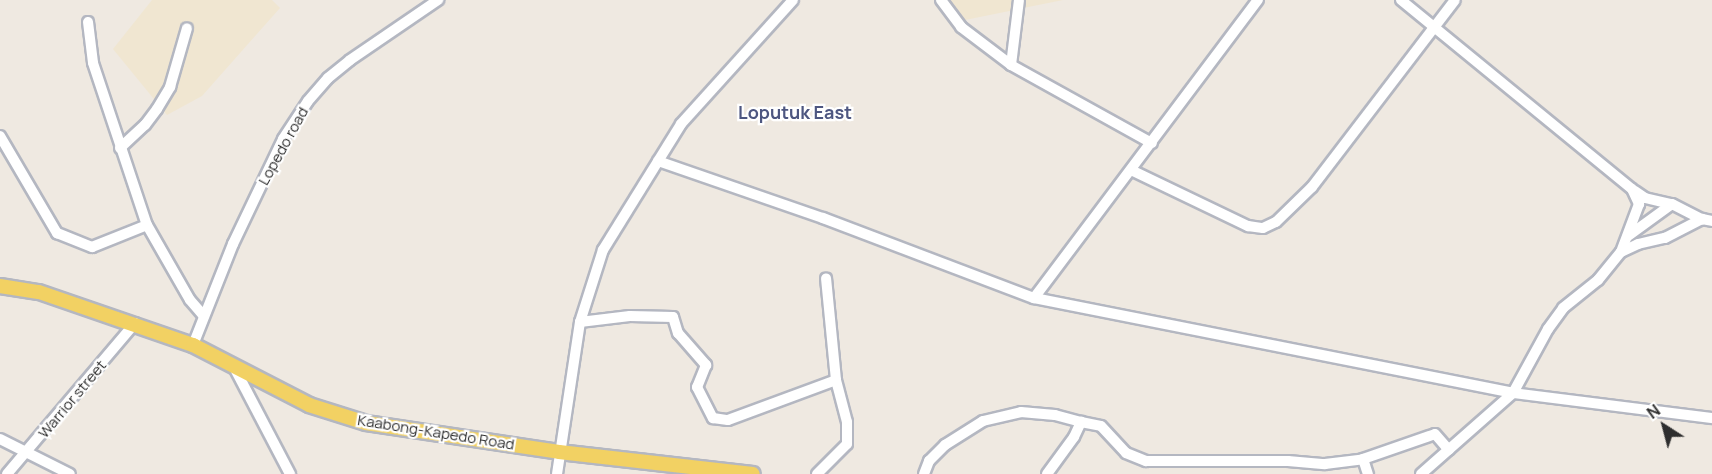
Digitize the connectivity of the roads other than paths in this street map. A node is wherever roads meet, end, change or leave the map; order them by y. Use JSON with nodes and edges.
{"nodes":[{"id":1,"x":438,"y":0,"type":"edge"},
{"id":2,"x":793,"y":0,"type":"edge"},
{"id":3,"x":941,"y":0,"type":"edge"},
{"id":4,"x":1019,"y":0,"type":"edge"},
{"id":5,"x":1258,"y":0,"type":"edge"},
{"id":6,"x":1401,"y":0,"type":"edge"},
{"id":7,"x":1455,"y":0,"type":"edge"},
{"id":8,"x":88,"y":22,"type":"dead end"},
{"id":9,"x":1432,"y":27,"type":"junction"},
{"id":10,"x":187,"y":28,"type":"dead end"},
{"id":11,"x":1011,"y":65,"type":"junction"},
{"id":12,"x":0,"y":136,"type":"edge"},
{"id":13,"x":1152,"y":143,"type":"junction"},
{"id":14,"x":120,"y":148,"type":"junction"},
{"id":15,"x":658,"y":161,"type":"junction"},
{"id":16,"x":1131,"y":170,"type":"junction"},
{"id":17,"x":1632,"y":189,"type":"junction"},
{"id":18,"x":1672,"y":204,"type":"junction"},
{"id":19,"x":1707,"y":220,"type":"edge"},
{"id":20,"x":147,"y":225,"type":"junction"},
{"id":21,"x":1627,"y":236,"type":"junction"},
{"id":22,"x":1621,"y":252,"type":"junction"},
{"id":23,"x":826,"y":278,"type":"dead end"},
{"id":24,"x":0,"y":286,"type":"edge"},
{"id":25,"x":1034,"y":298,"type":"junction"},
{"id":26,"x":204,"y":316,"type":"junction"},
{"id":27,"x":580,"y":322,"type":"junction"},
{"id":28,"x":135,"y":323,"type":"junction"},
{"id":29,"x":193,"y":345,"type":"junction"},
{"id":30,"x":233,"y":365,"type":"junction"},
{"id":31,"x":836,"y":380,"type":"junction"},
{"id":32,"x":1513,"y":393,"type":"junction"},
{"id":33,"x":1712,"y":418,"type":"edge"},
{"id":34,"x":1081,"y":422,"type":"junction"},
{"id":35,"x":0,"y":439,"type":"edge"},
{"id":36,"x":1449,"y":450,"type":"junction"},
{"id":37,"x":559,"y":452,"type":"junction"},
{"id":38,"x":26,"y":454,"type":"junction"},
{"id":39,"x":1363,"y":459,"type":"junction"},
{"id":40,"x":7,"y":474,"type":"edge"},
{"id":41,"x":70,"y":474,"type":"edge"},
{"id":42,"x":290,"y":474,"type":"edge"},
{"id":43,"x":557,"y":474,"type":"edge"},
{"id":44,"x":753,"y":474,"type":"edge"},
{"id":45,"x":817,"y":474,"type":"edge"},
{"id":46,"x":924,"y":474,"type":"edge"},
{"id":47,"x":1047,"y":474,"type":"edge"},
{"id":48,"x":1368,"y":474,"type":"edge"},
{"id":49,"x":1421,"y":474,"type":"edge"}],
"edges":[{"from":1,"to":26,"type":"street","name":"Lopedo road"},
{"from":2,"to":15,"type":"street"},
{"from":3,"to":11,"type":"street"},
{"from":4,"to":11,"type":"street"},
{"from":5,"to":13,"type":"street"},
{"from":6,"to":9,"type":"street"},
{"from":7,"to":9,"type":"street"},
{"from":8,"to":14,"type":"street"},
{"from":9,"to":16,"type":"street"},
{"from":9,"to":17,"type":"street"},
{"from":10,"to":14,"type":"street"},
{"from":11,"to":13,"type":"street"},
{"from":12,"to":20,"type":"street"},
{"from":13,"to":16,"type":"street"},
{"from":14,"to":20,"type":"street"},
{"from":15,"to":25,"type":"street"},
{"from":15,"to":27,"type":"street"},
{"from":16,"to":25,"type":"street"},
{"from":17,"to":18,"type":"street"},
{"from":17,"to":21,"type":"street"},
{"from":18,"to":19,"type":"street"},
{"from":18,"to":21,"type":"street"},
{"from":19,"to":22,"type":"street"},
{"from":20,"to":26,"type":"street"},
{"from":21,"to":22,"type":"street"},
{"from":22,"to":32,"type":"street"},
{"from":23,"to":31,"type":"street"},
{"from":24,"to":28,"type":"main road","name":"Kaabong-Kapedo Road"},
{"from":25,"to":32,"type":"street"},
{"from":26,"to":29,"type":"street","name":"Lopedo road"},
{"from":27,"to":31,"type":"street"},
{"from":27,"to":37,"type":"street"},
{"from":28,"to":29,"type":"main road","name":"Kaabong-Kapedo Road"},
{"from":28,"to":38,"type":"street","name":"Warrior street"},
{"from":29,"to":30,"type":"main road","name":"Kaabong-Kapedo Road"},
{"from":30,"to":37,"type":"main road","name":"Kaabong-Kapedo Road"},
{"from":30,"to":42,"type":"street"},
{"from":31,"to":45,"type":"street"},
{"from":32,"to":33,"type":"street"},
{"from":32,"to":36,"type":"street"},
{"from":34,"to":39,"type":"street"},
{"from":34,"to":46,"type":"street"},
{"from":34,"to":47,"type":"street"},
{"from":35,"to":38,"type":"street"},
{"from":36,"to":39,"type":"street"},
{"from":36,"to":49,"type":"street"},
{"from":37,"to":43,"type":"street"},
{"from":37,"to":44,"type":"main road","name":"Kaabong-Kapedo Road"},
{"from":38,"to":40,"type":"street","name":"Warrior street"},
{"from":38,"to":41,"type":"street"},
{"from":39,"to":48,"type":"street"}]}
